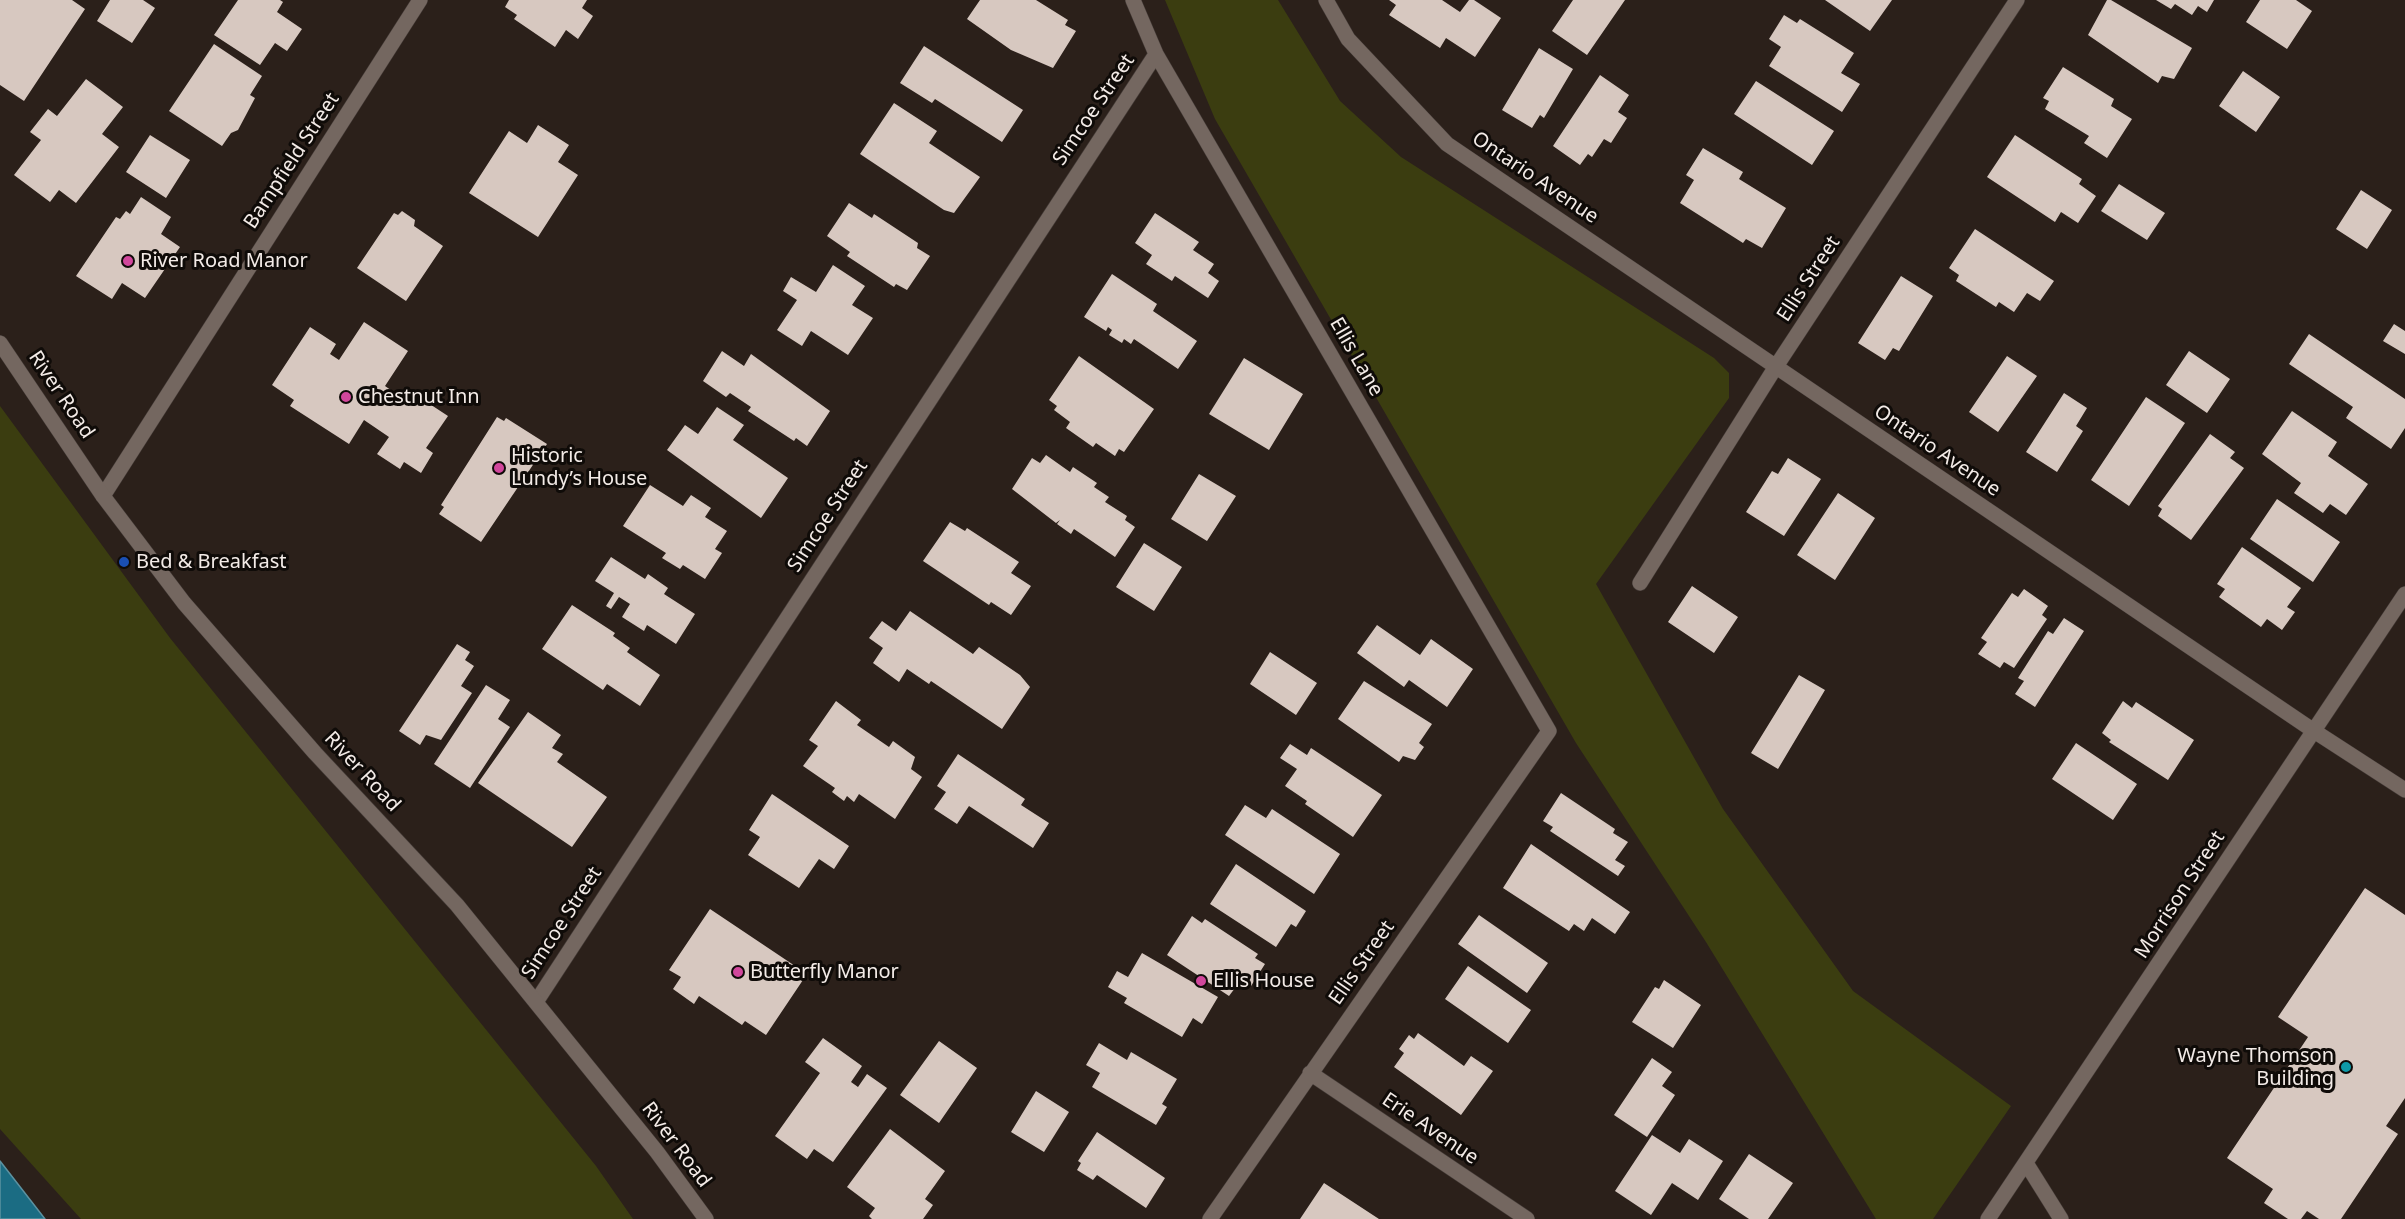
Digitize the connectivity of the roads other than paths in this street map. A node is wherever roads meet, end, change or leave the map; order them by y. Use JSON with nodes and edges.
{"nodes":[{"id":1,"x":420,"y":0,"type":"edge"},
{"id":2,"x":1133,"y":0,"type":"edge"},
{"id":3,"x":1326,"y":0,"type":"edge"},
{"id":4,"x":2017,"y":0,"type":"edge"},
{"id":5,"x":1156,"y":54,"type":"junction"},
{"id":6,"x":0,"y":343,"type":"edge"},
{"id":7,"x":1775,"y":368,"type":"junction"},
{"id":8,"x":103,"y":496,"type":"junction"},
{"id":9,"x":1640,"y":583,"type":"dead end"},
{"id":10,"x":2405,"y":594,"type":"edge"},
{"id":11,"x":1549,"y":731,"type":"joint"},
{"id":12,"x":2314,"y":731,"type":"junction"},
{"id":13,"x":2405,"y":790,"type":"edge"},
{"id":14,"x":536,"y":1002,"type":"junction"},
{"id":15,"x":1310,"y":1073,"type":"junction"},
{"id":16,"x":2026,"y":1162,"type":"junction"},
{"id":17,"x":706,"y":1219,"type":"edge"},
{"id":18,"x":1210,"y":1219,"type":"edge"},
{"id":19,"x":1527,"y":1219,"type":"edge"},
{"id":20,"x":1988,"y":1219,"type":"edge"},
{"id":21,"x":2061,"y":1219,"type":"edge"}],
"edges":[{"from":1,"to":8,"type":"street","name":"Bampfield Street"},
{"from":2,"to":5,"type":"street","name":"Ellis Lane"},
{"from":3,"to":7,"type":"street","name":"Ontario Avenue"},
{"from":4,"to":7,"type":"street","name":"Ellis Street"},
{"from":5,"to":11,"type":"street","name":"Ellis Lane"},
{"from":5,"to":14,"type":"street","name":"Simcoe Street"},
{"from":6,"to":8,"type":"street","name":"River Road"},
{"from":7,"to":9,"type":"street","name":"Ellis Street"},
{"from":7,"to":12,"type":"street","name":"Ontario Avenue"},
{"from":8,"to":14,"type":"street","name":"River Road"},
{"from":10,"to":12,"type":"street","name":"Morrison Street"},
{"from":11,"to":15,"type":"street","name":"Ellis Street"},
{"from":12,"to":13,"type":"street","name":"Ontario Avenue"},
{"from":12,"to":16,"type":"street","name":"Morrison Street"},
{"from":14,"to":17,"type":"street","name":"River Road"},
{"from":15,"to":18,"type":"street","name":"Ellis Street"},
{"from":15,"to":19,"type":"street","name":"Erie Avenue"},
{"from":16,"to":20,"type":"street","name":"Morrison Street"},
{"from":16,"to":21,"type":"street"}]}
